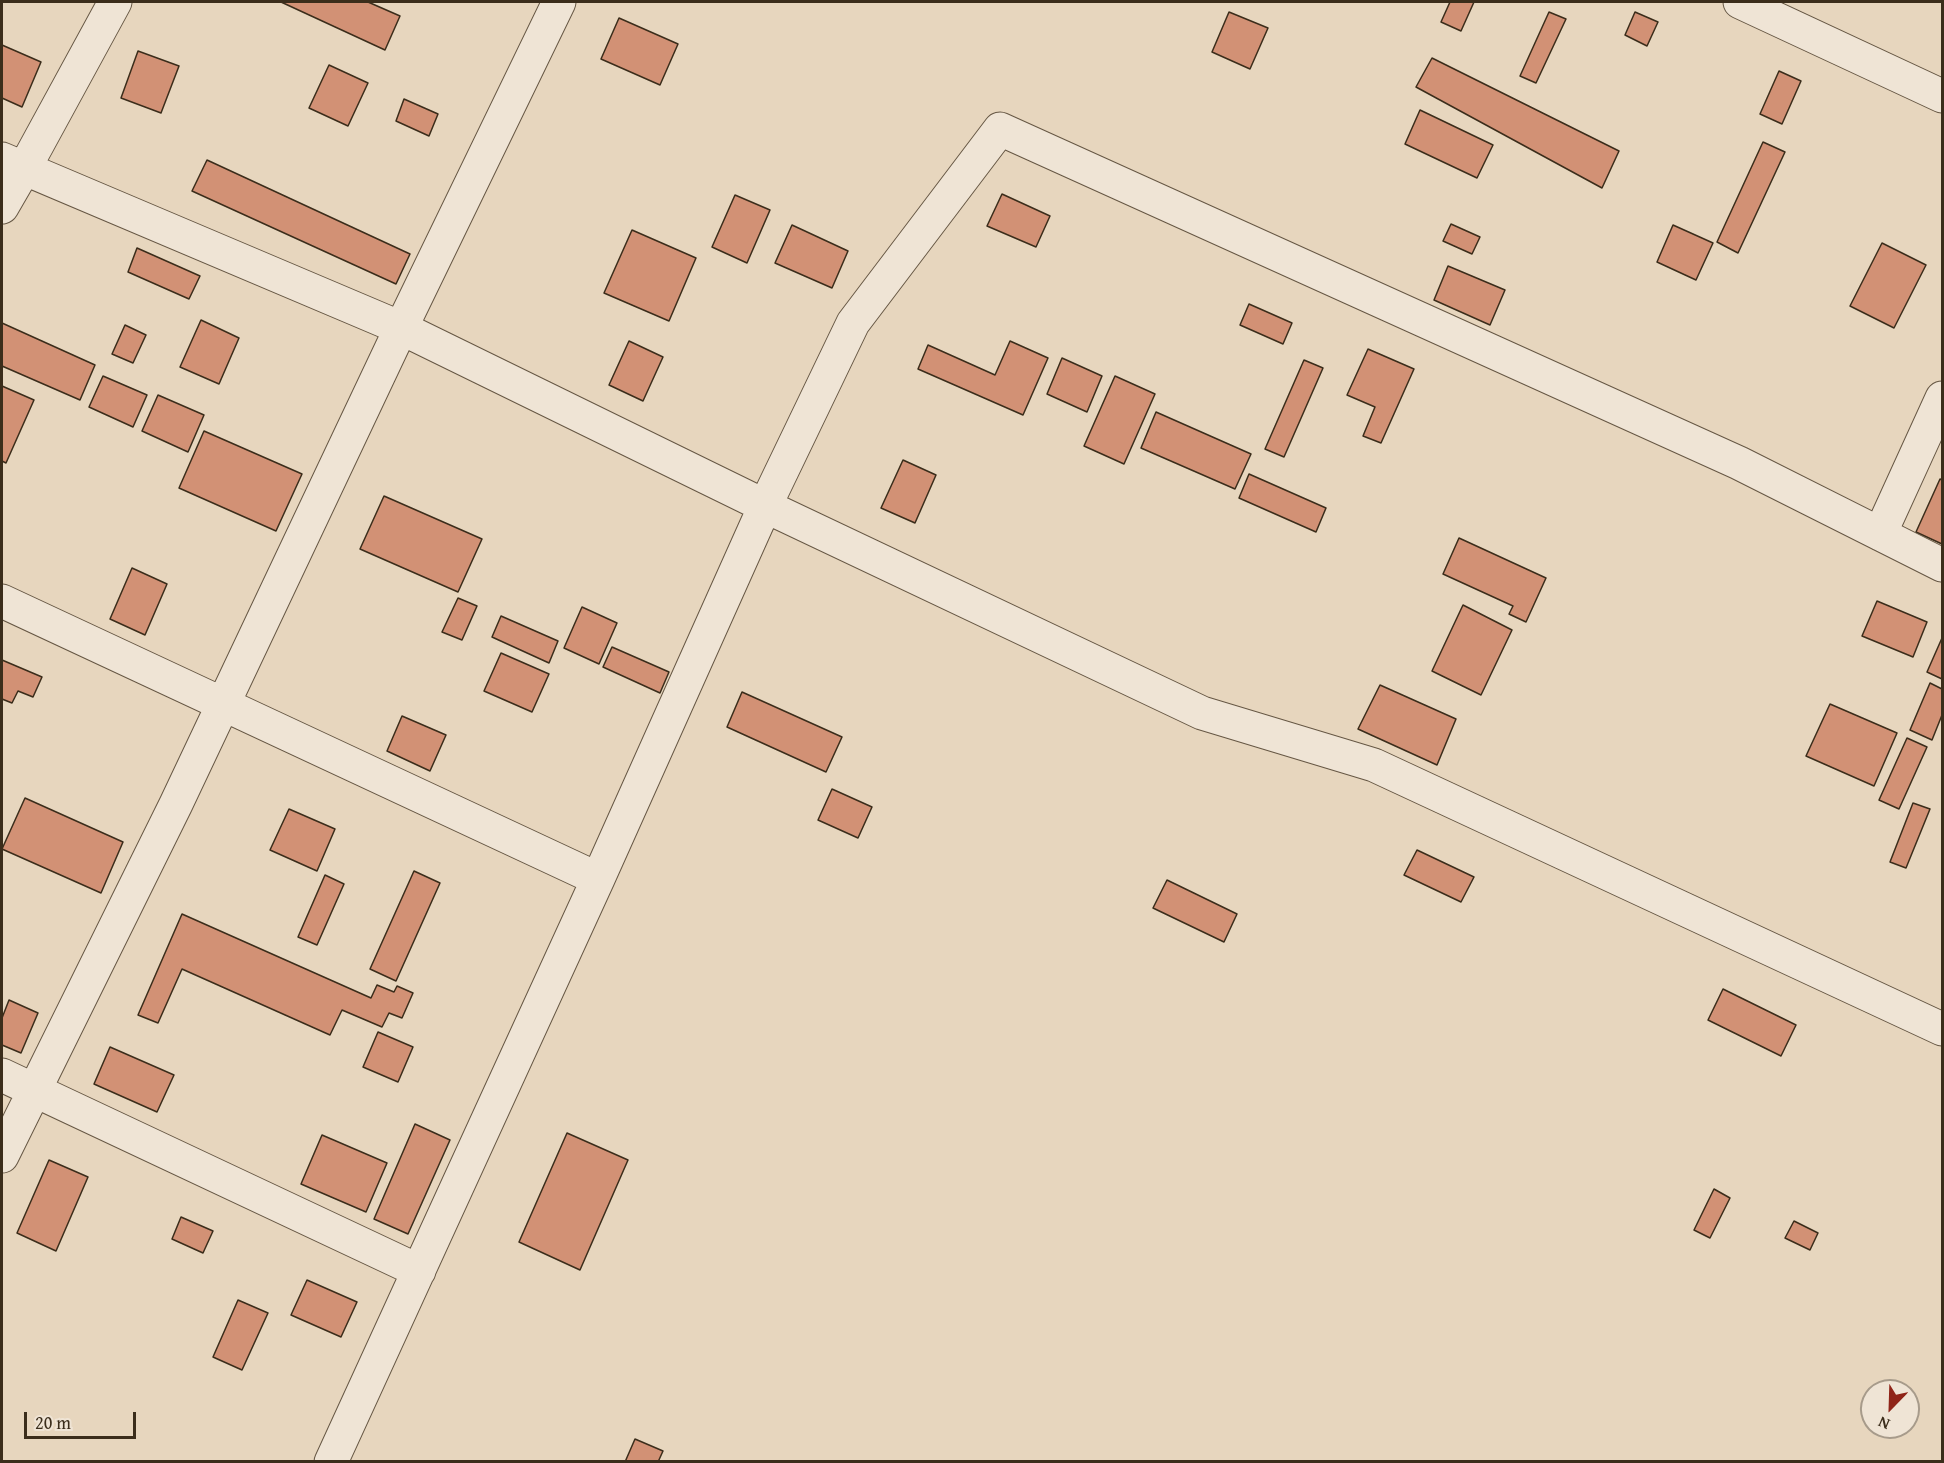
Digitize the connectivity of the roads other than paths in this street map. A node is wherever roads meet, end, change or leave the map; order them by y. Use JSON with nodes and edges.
{"nodes":[{"id":1,"x":115,"y":2,"type":"edge"},
{"id":2,"x":559,"y":2,"type":"edge"},
{"id":3,"x":1740,"y":2,"type":"edge"},
{"id":4,"x":1942,"y":96,"type":"edge"},
{"id":5,"x":13,"y":164,"type":"edge"},
{"id":6,"x":2,"y":207,"type":"edge"},
{"id":7,"x":400,"y":328,"type":"junction"},
{"id":8,"x":1942,"y":398,"type":"edge"},
{"id":9,"x":765,"y":506,"type":"junction"},
{"id":10,"x":1880,"y":534,"type":"junction"},
{"id":11,"x":1942,"y":565,"type":"edge"},
{"id":12,"x":2,"y":601,"type":"edge"},
{"id":13,"x":224,"y":704,"type":"junction"},
{"id":14,"x":598,"y":879,"type":"junction"},
{"id":15,"x":1942,"y":1029,"type":"edge"},
{"id":16,"x":2,"y":1075,"type":"edge"},
{"id":17,"x":34,"y":1090,"type":"junction"},
{"id":18,"x":2,"y":1156,"type":"edge"},
{"id":19,"x":419,"y":1271,"type":"junction"},
{"id":20,"x":331,"y":1461,"type":"edge"}],
"edges":[{"from":1,"to":5,"type":"street"},
{"from":2,"to":7,"type":"street"},
{"from":3,"to":4,"type":"street"},
{"from":5,"to":6,"type":"street"},
{"from":5,"to":7,"type":"street"},
{"from":7,"to":9,"type":"street"},
{"from":7,"to":13,"type":"street"},
{"from":8,"to":10,"type":"street"},
{"from":9,"to":10,"type":"street"},
{"from":9,"to":14,"type":"street"},
{"from":9,"to":15,"type":"street"},
{"from":10,"to":11,"type":"street"},
{"from":12,"to":13,"type":"street"},
{"from":13,"to":14,"type":"street"},
{"from":13,"to":17,"type":"street"},
{"from":14,"to":19,"type":"street"},
{"from":16,"to":17,"type":"street"},
{"from":17,"to":18,"type":"street"},
{"from":17,"to":19,"type":"street"},
{"from":19,"to":20,"type":"street"}]}
